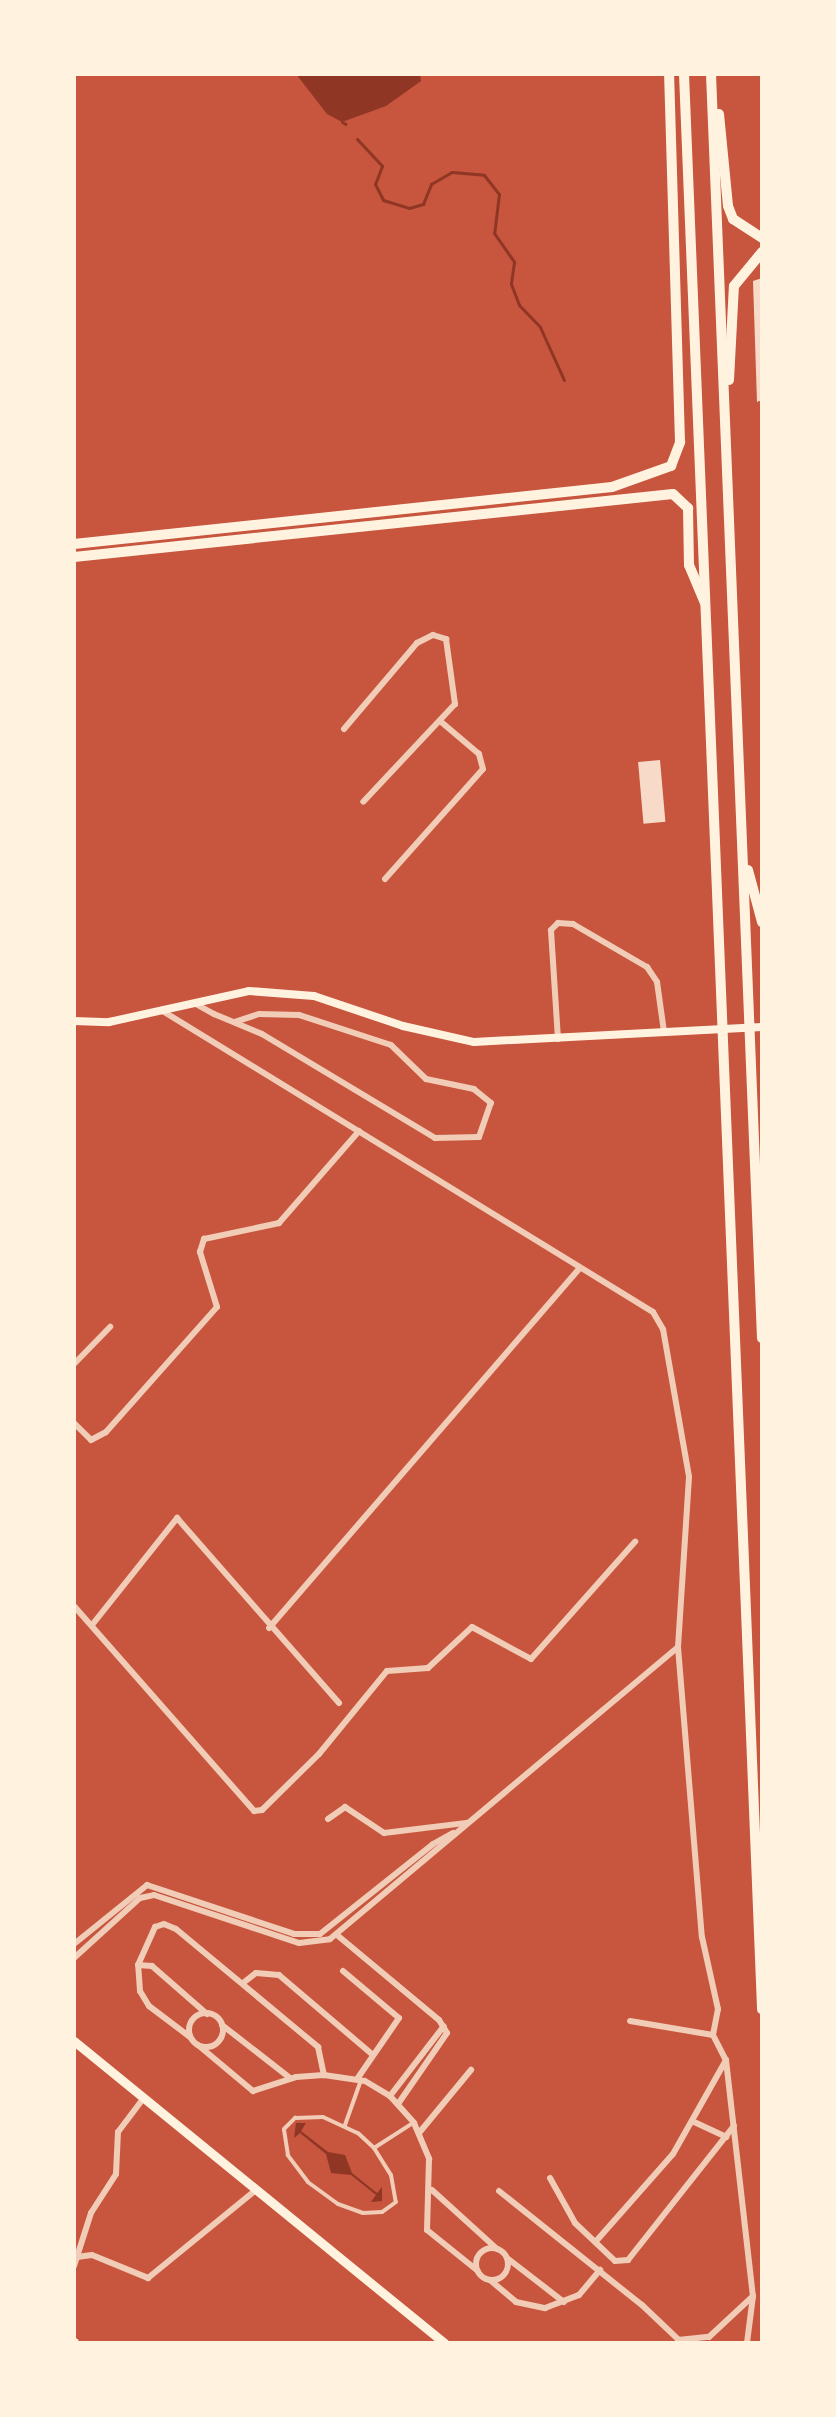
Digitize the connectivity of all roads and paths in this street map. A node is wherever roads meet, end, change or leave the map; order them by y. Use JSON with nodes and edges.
{"nodes":[{"id":1,"x":669,"y":74,"type":"edge"},
{"id":2,"x":684,"y":74,"type":"edge"},
{"id":3,"x":714,"y":74,"type":"edge"},
{"id":4,"x":762,"y":238,"type":"edge"},
{"id":5,"x":762,"y":252,"type":"edge"},
{"id":6,"x":503,"y":498,"type":"junction"},
{"id":7,"x":504,"y":512,"type":"junction"},
{"id":8,"x":728,"y":534,"type":"junction"},
{"id":9,"x":74,"y":544,"type":"edge"},
{"id":10,"x":74,"y":557,"type":"edge"},
{"id":11,"x":706,"y":605,"type":"junction"},
{"id":12,"x":440,"y":721,"type":"junction"},
{"id":13,"x":344,"y":729,"type":"dead end"},
{"id":14,"x":363,"y":802,"type":"dead end"},
{"id":15,"x":742,"y":844,"type":"junction"},
{"id":16,"x":385,"y":879,"type":"dead end"},
{"id":17,"x":762,"y":922,"type":"edge"},
{"id":18,"x":192,"y":1002,"type":"junction"},
{"id":19,"x":161,"y":1010,"type":"junction"},
{"id":20,"x":74,"y":1021,"type":"edge"},
{"id":21,"x":234,"y":1022,"type":"junction"},
{"id":22,"x":762,"y":1027,"type":"edge"},
{"id":23,"x":664,"y":1032,"type":"junction"},
{"id":24,"x":558,"y":1039,"type":"junction"},
{"id":25,"x":359,"y":1131,"type":"junction"},
{"id":26,"x":579,"y":1269,"type":"junction"},
{"id":27,"x":110,"y":1327,"type":"dead end"},
{"id":28,"x":762,"y":1338,"type":"edge"},
{"id":29,"x":74,"y":1364,"type":"edge"},
{"id":30,"x":74,"y":1423,"type":"edge"},
{"id":31,"x":635,"y":1542,"type":"dead end"},
{"id":32,"x":74,"y":1606,"type":"edge"},
{"id":33,"x":92,"y":1625,"type":"junction"},
{"id":34,"x":269,"y":1628,"type":"junction"},
{"id":35,"x":678,"y":1647,"type":"junction"},
{"id":36,"x":339,"y":1703,"type":"dead end"},
{"id":37,"x":328,"y":1819,"type":"dead end"},
{"id":38,"x":466,"y":1823,"type":"junction"},
{"id":39,"x":453,"y":1833,"type":"junction"},
{"id":40,"x":337,"y":1935,"type":"junction"},
{"id":41,"x":74,"y":1944,"type":"edge"},
{"id":42,"x":74,"y":1958,"type":"edge"},
{"id":43,"x":138,"y":1965,"type":"junction"},
{"id":44,"x":343,"y":1971,"type":"dead end"},
{"id":45,"x":243,"y":1983,"type":"junction"},
{"id":46,"x":762,"y":2009,"type":"edge"},
{"id":47,"x":207,"y":2014,"type":"junction"},
{"id":48,"x":630,"y":2021,"type":"dead end"},
{"id":49,"x":222,"y":2025,"type":"junction"},
{"id":50,"x":444,"y":2026,"type":"junction"},
{"id":51,"x":713,"y":2035,"type":"junction"},
{"id":52,"x":190,"y":2037,"type":"junction"},
{"id":53,"x":74,"y":2041,"type":"edge"},
{"id":54,"x":198,"y":2045,"type":"junction"},
{"id":55,"x":373,"y":2055,"type":"junction"},
{"id":56,"x":726,"y":2060,"type":"junction"},
{"id":57,"x":471,"y":2070,"type":"dead end"},
{"id":58,"x":324,"y":2075,"type":"junction"},
{"id":59,"x":290,"y":2078,"type":"junction"},
{"id":60,"x":359,"y":2080,"type":"junction"},
{"id":61,"x":390,"y":2096,"type":"junction"},
{"id":62,"x":143,"y":2099,"type":"junction"},
{"id":63,"x":398,"y":2104,"type":"junction"},
{"id":64,"x":692,"y":2121,"type":"junction"},
{"id":65,"x":413,"y":2123,"type":"junction"},
{"id":66,"x":345,"y":2125,"type":"junction"},
{"id":67,"x":734,"y":2126,"type":"junction"},
{"id":68,"x":419,"y":2133,"type":"junction"},
{"id":69,"x":727,"y":2137,"type":"junction"},
{"id":70,"x":374,"y":2148,"type":"junction"},
{"id":71,"x":550,"y":2178,"type":"dead end"},
{"id":72,"x":256,"y":2190,"type":"junction"},
{"id":73,"x":432,"y":2190,"type":"junction"},
{"id":74,"x":499,"y":2191,"type":"dead end"},
{"id":75,"x":598,"y":2239,"type":"junction"},
{"id":76,"x":497,"y":2249,"type":"junction"},
{"id":77,"x":77,"y":2257,"type":"junction"},
{"id":78,"x":507,"y":2258,"type":"junction"},
{"id":79,"x":74,"y":2266,"type":"edge"},
{"id":80,"x":600,"y":2270,"type":"junction"},
{"id":81,"x":478,"y":2271,"type":"junction"},
{"id":82,"x":490,"y":2280,"type":"junction"},
{"id":83,"x":753,"y":2296,"type":"junction"},
{"id":84,"x":564,"y":2302,"type":"junction"},
{"id":85,"x":680,"y":2341,"type":"edge"},
{"id":86,"x":444,"y":2343,"type":"edge"},
{"id":87,"x":747,"y":2343,"type":"edge"}],
"edges":[{"from":1,"to":6,"type":"highway"},
{"from":2,"to":11,"type":"highway"},
{"from":3,"to":4,"type":"highway"},
{"from":3,"to":8,"type":"highway"},
{"from":5,"to":8,"type":"highway"},
{"from":6,"to":7,"type":"highway"},
{"from":6,"to":9,"type":"highway"},
{"from":7,"to":10,"type":"highway"},
{"from":7,"to":11,"type":"highway"},
{"from":8,"to":15,"type":"highway"},
{"from":11,"to":46,"type":"highway"},
{"from":12,"to":13,"type":"street"},
{"from":12,"to":14,"type":"street"},
{"from":12,"to":16,"type":"street"},
{"from":15,"to":17,"type":"highway"},
{"from":15,"to":28,"type":"highway"},
{"from":18,"to":19,"type":"main road"},
{"from":18,"to":21,"type":"street"},
{"from":18,"to":24,"type":"main road"},
{"from":19,"to":20,"type":"main road"},
{"from":19,"to":25,"type":"street"},
{"from":21,"to":21,"type":"street"},
{"from":22,"to":23,"type":"main road"},
{"from":23,"to":24,"type":"main road"},
{"from":23,"to":24,"type":"street"},
{"from":25,"to":26,"type":"street"},
{"from":25,"to":30,"type":"street"},
{"from":26,"to":34,"type":"street"},
{"from":26,"to":35,"type":"street"},
{"from":27,"to":29,"type":"street"},
{"from":31,"to":33,"type":"street"},
{"from":32,"to":33,"type":"street"},
{"from":33,"to":34,"type":"street"},
{"from":34,"to":36,"type":"street"},
{"from":35,"to":38,"type":"street"},
{"from":35,"to":51,"type":"street"},
{"from":37,"to":38,"type":"street"},
{"from":38,"to":39,"type":"street"},
{"from":39,"to":40,"type":"street"},
{"from":39,"to":41,"type":"street"},
{"from":40,"to":42,"type":"street"},
{"from":40,"to":50,"type":"street"},
{"from":43,"to":45,"type":"street"},
{"from":43,"to":47,"type":"street"},
{"from":43,"to":52,"type":"street"},
{"from":44,"to":55,"type":"street"},
{"from":45,"to":55,"type":"street"},
{"from":45,"to":58,"type":"street"},
{"from":47,"to":49,"type":"street"},
{"from":47,"to":52,"type":"street"},
{"from":48,"to":51,"type":"street"},
{"from":49,"to":54,"type":"street"},
{"from":49,"to":59,"type":"street"},
{"from":50,"to":61,"type":"street"},
{"from":50,"to":63,"type":"street"},
{"from":51,"to":56,"type":"street"},
{"from":52,"to":54,"type":"street"},
{"from":53,"to":62,"type":"highway"},
{"from":54,"to":59,"type":"street"},
{"from":55,"to":60,"type":"street"},
{"from":56,"to":64,"type":"street"},
{"from":56,"to":67,"type":"street"},
{"from":57,"to":68,"type":"street"},
{"from":58,"to":59,"type":"street"},
{"from":58,"to":60,"type":"street"},
{"from":60,"to":61,"type":"street"},
{"from":60,"to":66,"type":"street"},
{"from":61,"to":63,"type":"street"},
{"from":62,"to":72,"type":"highway"},
{"from":62,"to":77,"type":"street"},
{"from":63,"to":65,"type":"street"},
{"from":64,"to":69,"type":"street"},
{"from":64,"to":75,"type":"street"},
{"from":65,"to":68,"type":"street"},
{"from":65,"to":70,"type":"street"},
{"from":66,"to":70,"type":"street"},
{"from":66,"to":70,"type":"street"},
{"from":67,"to":69,"type":"street"},
{"from":67,"to":83,"type":"street"},
{"from":68,"to":73,"type":"street"},
{"from":69,"to":75,"type":"street"},
{"from":71,"to":75,"type":"street"},
{"from":72,"to":77,"type":"street"},
{"from":72,"to":86,"type":"highway"},
{"from":73,"to":76,"type":"street"},
{"from":73,"to":81,"type":"street"},
{"from":74,"to":80,"type":"street"},
{"from":76,"to":78,"type":"street"},
{"from":76,"to":81,"type":"street"},
{"from":77,"to":79,"type":"street"},
{"from":78,"to":82,"type":"street"},
{"from":78,"to":84,"type":"street"},
{"from":80,"to":84,"type":"street"},
{"from":80,"to":85,"type":"street"},
{"from":81,"to":82,"type":"street"},
{"from":82,"to":84,"type":"street"},
{"from":83,"to":85,"type":"street"},
{"from":83,"to":87,"type":"street"}]}
